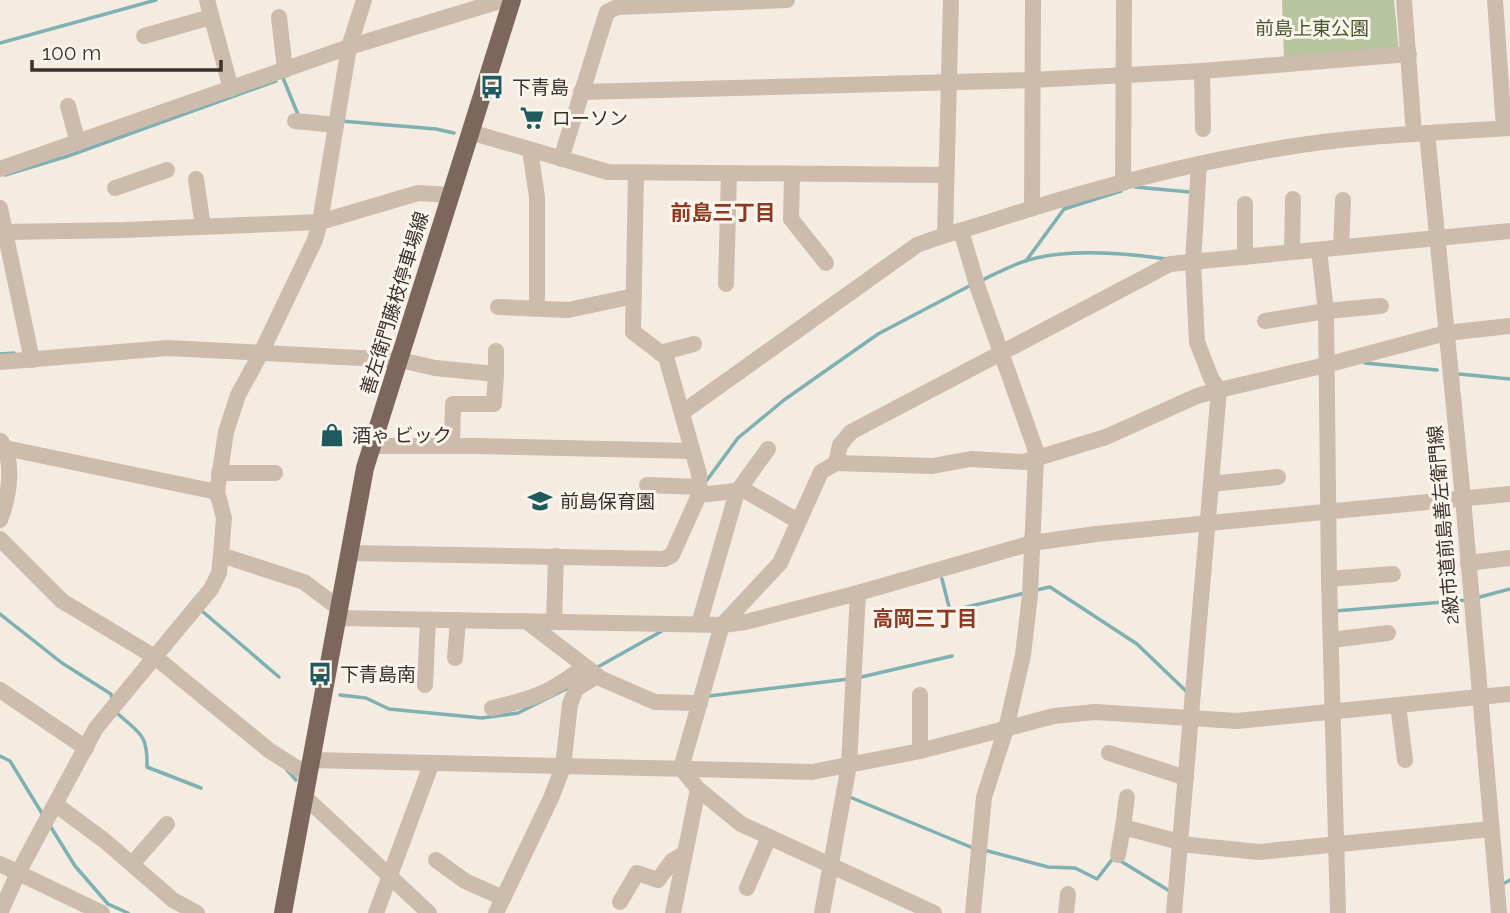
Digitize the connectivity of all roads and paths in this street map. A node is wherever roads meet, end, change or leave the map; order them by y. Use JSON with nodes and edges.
{"nodes":[{"id":1,"x":207,"y":0,"type":"edge"},
{"id":2,"x":363,"y":0,"type":"edge"},
{"id":3,"x":503,"y":0,"type":"edge"},
{"id":4,"x":512,"y":0,"type":"edge"},
{"id":5,"x":787,"y":0,"type":"edge"},
{"id":6,"x":951,"y":0,"type":"edge"},
{"id":7,"x":1033,"y":0,"type":"edge"},
{"id":8,"x":1124,"y":0,"type":"edge"},
{"id":9,"x":1404,"y":0,"type":"edge"},
{"id":10,"x":1495,"y":0,"type":"edge"},
{"id":11,"x":212,"y":17,"type":"junction"},
{"id":12,"x":279,"y":17,"type":"dead end"},
{"id":13,"x":144,"y":36,"type":"dead end"},
{"id":14,"x":349,"y":47,"type":"junction"},
{"id":15,"x":1409,"y":54,"type":"junction"},
{"id":16,"x":285,"y":70,"type":"junction"},
{"id":17,"x":1202,"y":71,"type":"junction"},
{"id":18,"x":1124,"y":74,"type":"junction"},
{"id":19,"x":1032,"y":80,"type":"junction"},
{"id":20,"x":948,"y":82,"type":"junction"},
{"id":21,"x":230,"y":89,"type":"junction"},
{"id":22,"x":582,"y":92,"type":"junction"},
{"id":23,"x":68,"y":106,"type":"dead end"},
{"id":24,"x":295,"y":121,"type":"dead end"},
{"id":25,"x":336,"y":125,"type":"junction"},
{"id":26,"x":1507,"y":128,"type":"edge"},
{"id":27,"x":1203,"y":129,"type":"dead end"},
{"id":28,"x":470,"y":132,"type":"junction"},
{"id":29,"x":1420,"y":133,"type":"junction"},
{"id":30,"x":78,"y":143,"type":"junction"},
{"id":31,"x":530,"y":150,"type":"junction"},
{"id":32,"x":561,"y":159,"type":"junction"},
{"id":33,"x":1199,"y":164,"type":"junction"},
{"id":34,"x":0,"y":169,"type":"edge"},
{"id":35,"x":167,"y":170,"type":"dead end"},
{"id":36,"x":636,"y":174,"type":"junction"},
{"id":37,"x":729,"y":174,"type":"junction"},
{"id":38,"x":792,"y":175,"type":"junction"},
{"id":39,"x":946,"y":175,"type":"junction"},
{"id":40,"x":196,"y":179,"type":"dead end"},
{"id":41,"x":1123,"y":183,"type":"junction"},
{"id":42,"x":115,"y":188,"type":"dead end"},
{"id":43,"x":450,"y":195,"type":"junction"},
{"id":44,"x":1293,"y":199,"type":"dead end"},
{"id":45,"x":1343,"y":200,"type":"dead end"},
{"id":46,"x":1245,"y":204,"type":"dead end"},
{"id":47,"x":0,"y":208,"type":"edge"},
{"id":48,"x":1032,"y":208,"type":"junction"},
{"id":49,"x":320,"y":222,"type":"junction"},
{"id":50,"x":203,"y":227,"type":"junction"},
{"id":51,"x":1510,"y":231,"type":"edge"},
{"id":52,"x":5,"y":232,"type":"junction"},
{"id":53,"x":953,"y":232,"type":"junction"},
{"id":54,"x":1438,"y":237,"type":"junction"},
{"id":55,"x":1341,"y":247,"type":"junction"},
{"id":56,"x":1319,"y":250,"type":"junction"},
{"id":57,"x":1292,"y":252,"type":"junction"},
{"id":58,"x":1245,"y":257,"type":"junction"},
{"id":59,"x":1193,"y":262,"type":"junction"},
{"id":60,"x":825,"y":263,"type":"dead end"},
{"id":61,"x":726,"y":284,"type":"dead end"},
{"id":62,"x":634,"y":296,"type":"junction"},
{"id":63,"x":1381,"y":306,"type":"dead end"},
{"id":64,"x":498,"y":307,"type":"dead end"},
{"id":65,"x":537,"y":308,"type":"junction"},
{"id":66,"x":1326,"y":312,"type":"junction"},
{"id":67,"x":1265,"y":321,"type":"dead end"},
{"id":68,"x":1510,"y":326,"type":"edge"},
{"id":69,"x":1446,"y":333,"type":"junction"},
{"id":70,"x":694,"y":344,"type":"dead end"},
{"id":71,"x":264,"y":348,"type":"junction"},
{"id":72,"x":496,"y":351,"type":"dead end"},
{"id":73,"x":660,"y":353,"type":"junction"},
{"id":74,"x":1003,"y":353,"type":"junction"},
{"id":75,"x":32,"y":360,"type":"junction"},
{"id":76,"x":404,"y":361,"type":"junction"},
{"id":77,"x":0,"y":362,"type":"edge"},
{"id":78,"x":1326,"y":365,"type":"junction"},
{"id":79,"x":496,"y":374,"type":"junction"},
{"id":80,"x":1219,"y":390,"type":"junction"},
{"id":81,"x":683,"y":412,"type":"junction"},
{"id":82,"x":3,"y":444,"type":"edge"},
{"id":83,"x":371,"y":446,"type":"junction"},
{"id":84,"x":452,"y":446,"type":"junction"},
{"id":85,"x":768,"y":449,"type":"dead end"},
{"id":86,"x":692,"y":451,"type":"junction"},
{"id":87,"x":1036,"y":458,"type":"junction"},
{"id":88,"x":836,"y":463,"type":"junction"},
{"id":89,"x":219,"y":473,"type":"junction"},
{"id":90,"x":275,"y":473,"type":"dead end"},
{"id":91,"x":1278,"y":477,"type":"dead end"},
{"id":92,"x":1210,"y":484,"type":"junction"},
{"id":93,"x":647,"y":485,"type":"dead end"},
{"id":94,"x":699,"y":491,"type":"junction"},
{"id":95,"x":217,"y":492,"type":"junction"},
{"id":96,"x":737,"y":492,"type":"junction"},
{"id":97,"x":1510,"y":494,"type":"edge"},
{"id":98,"x":1462,"y":498,"type":"junction"},
{"id":99,"x":1329,"y":511,"type":"junction"},
{"id":100,"x":0,"y":520,"type":"edge"},
{"id":101,"x":798,"y":521,"type":"junction"},
{"id":102,"x":1209,"y":522,"type":"junction"},
{"id":103,"x":0,"y":539,"type":"edge"},
{"id":104,"x":1032,"y":543,"type":"junction"},
{"id":105,"x":350,"y":553,"type":"junction"},
{"id":106,"x":222,"y":555,"type":"junction"},
{"id":107,"x":556,"y":556,"type":"junction"},
{"id":108,"x":1510,"y":558,"type":"edge"},
{"id":109,"x":1468,"y":563,"type":"junction"},
{"id":110,"x":1393,"y":574,"type":"dead end"},
{"id":111,"x":1329,"y":579,"type":"junction"},
{"id":112,"x":858,"y":593,"type":"junction"},
{"id":113,"x":339,"y":614,"type":"junction"},
{"id":114,"x":429,"y":620,"type":"junction"},
{"id":115,"x":458,"y":620,"type":"junction"},
{"id":116,"x":526,"y":621,"type":"junction"},
{"id":117,"x":554,"y":622,"type":"junction"},
{"id":118,"x":699,"y":624,"type":"junction"},
{"id":119,"x":722,"y":625,"type":"junction"},
{"id":120,"x":1388,"y":633,"type":"dead end"},
{"id":121,"x":1331,"y":640,"type":"junction"},
{"id":122,"x":155,"y":657,"type":"junction"},
{"id":123,"x":456,"y":658,"type":"dead end"},
{"id":124,"x":591,"y":671,"type":"junction"},
{"id":125,"x":425,"y":685,"type":"dead end"},
{"id":126,"x":0,"y":690,"type":"edge"},
{"id":127,"x":1510,"y":694,"type":"edge"},
{"id":128,"x":920,"y":695,"type":"dead end"},
{"id":129,"x":1479,"y":697,"type":"junction"},
{"id":130,"x":700,"y":702,"type":"junction"},
{"id":131,"x":1398,"y":705,"type":"junction"},
{"id":132,"x":492,"y":708,"type":"dead end"},
{"id":133,"x":1333,"y":712,"type":"junction"},
{"id":134,"x":1192,"y":720,"type":"junction"},
{"id":135,"x":1006,"y":729,"type":"junction"},
{"id":136,"x":86,"y":748,"type":"junction"},
{"id":137,"x":920,"y":751,"type":"junction"},
{"id":138,"x":1109,"y":753,"type":"dead end"},
{"id":139,"x":1405,"y":760,"type":"dead end"},
{"id":140,"x":431,"y":765,"type":"junction"},
{"id":141,"x":849,"y":765,"type":"junction"},
{"id":142,"x":563,"y":767,"type":"junction"},
{"id":143,"x":309,"y":768,"type":"junction"},
{"id":144,"x":681,"y":768,"type":"junction"},
{"id":145,"x":1186,"y":778,"type":"junction"},
{"id":146,"x":698,"y":789,"type":"junction"},
{"id":147,"x":304,"y":796,"type":"junction"},
{"id":148,"x":1127,"y":797,"type":"dead end"},
{"id":149,"x":55,"y":804,"type":"junction"},
{"id":150,"x":167,"y":824,"type":"dead end"},
{"id":151,"x":1124,"y":827,"type":"junction"},
{"id":152,"x":1491,"y":829,"type":"junction"},
{"id":153,"x":769,"y":837,"type":"junction"},
{"id":154,"x":1180,"y":843,"type":"junction"},
{"id":155,"x":1337,"y":844,"type":"junction"},
{"id":156,"x":684,"y":854,"type":"junction"},
{"id":157,"x":1118,"y":855,"type":"dead end"},
{"id":158,"x":436,"y":860,"type":"dead end"},
{"id":159,"x":0,"y":864,"type":"edge"},
{"id":160,"x":132,"y":864,"type":"junction"},
{"id":161,"x":831,"y":866,"type":"junction"},
{"id":162,"x":18,"y":873,"type":"junction"},
{"id":163,"x":391,"y":876,"type":"junction"},
{"id":164,"x":747,"y":888,"type":"dead end"},
{"id":165,"x":1068,"y":894,"type":"dead end"},
{"id":166,"x":620,"y":902,"type":"dead end"},
{"id":167,"x":1502,"y":905,"type":"edge"},
{"id":168,"x":499,"y":906,"type":"edge"},
{"id":169,"x":0,"y":913,"type":"edge"},
{"id":170,"x":102,"y":913,"type":"edge"},
{"id":171,"x":197,"y":913,"type":"edge"},
{"id":172,"x":283,"y":913,"type":"edge"},
{"id":173,"x":376,"y":913,"type":"edge"},
{"id":174,"x":429,"y":913,"type":"edge"},
{"id":175,"x":673,"y":913,"type":"edge"},
{"id":176,"x":822,"y":913,"type":"edge"},
{"id":177,"x":934,"y":913,"type":"edge"},
{"id":178,"x":973,"y":913,"type":"edge"},
{"id":179,"x":1066,"y":913,"type":"edge"},
{"id":180,"x":1174,"y":913,"type":"edge"},
{"id":181,"x":1338,"y":913,"type":"edge"}],
"edges":[{"from":1,"to":11,"type":"street"},
{"from":2,"to":14,"type":"street"},
{"from":3,"to":14,"type":"street"},
{"from":4,"to":28,"type":"main road","name":"善左衛門藤枝停車場線"},
{"from":5,"to":22,"type":"street"},
{"from":6,"to":20,"type":"street"},
{"from":7,"to":19,"type":"street"},
{"from":8,"to":18,"type":"street"},
{"from":9,"to":15,"type":"street","name":"2級市道前島善左衛門線"},
{"from":10,"to":26,"type":"street"},
{"from":11,"to":13,"type":"street"},
{"from":11,"to":21,"type":"street"},
{"from":12,"to":16,"type":"street"},
{"from":14,"to":16,"type":"street"},
{"from":14,"to":25,"type":"street"},
{"from":15,"to":17,"type":"street"},
{"from":15,"to":29,"type":"street","name":"2級市道前島善左衛門線"},
{"from":16,"to":21,"type":"street"},
{"from":17,"to":18,"type":"street"},
{"from":17,"to":27,"type":"street"},
{"from":18,"to":19,"type":"street"},
{"from":18,"to":41,"type":"street"},
{"from":19,"to":20,"type":"street"},
{"from":19,"to":48,"type":"street"},
{"from":20,"to":22,"type":"street"},
{"from":20,"to":39,"type":"street"},
{"from":21,"to":30,"type":"street"},
{"from":22,"to":32,"type":"street"},
{"from":23,"to":30,"type":"street"},
{"from":24,"to":25,"type":"street"},
{"from":25,"to":49,"type":"street"},
{"from":26,"to":29,"type":"street"},
{"from":28,"to":31,"type":"street"},
{"from":28,"to":43,"type":"main road","name":"善左衛門藤枝停車場線"},
{"from":29,"to":33,"type":"street"},
{"from":29,"to":54,"type":"street","name":"2級市道前島善左衛門線"},
{"from":30,"to":34,"type":"street"},
{"from":31,"to":32,"type":"street"},
{"from":31,"to":65,"type":"street"},
{"from":32,"to":36,"type":"street"},
{"from":33,"to":41,"type":"street"},
{"from":33,"to":59,"type":"street"},
{"from":35,"to":42,"type":"street"},
{"from":36,"to":37,"type":"street"},
{"from":36,"to":62,"type":"street"},
{"from":37,"to":38,"type":"street"},
{"from":37,"to":61,"type":"street"},
{"from":38,"to":39,"type":"street"},
{"from":38,"to":60,"type":"street"},
{"from":39,"to":53,"type":"street"},
{"from":40,"to":50,"type":"street"},
{"from":41,"to":48,"type":"street"},
{"from":43,"to":49,"type":"street"},
{"from":43,"to":76,"type":"main road","name":"善左衛門藤枝停車場線"},
{"from":44,"to":57,"type":"street"},
{"from":45,"to":55,"type":"street"},
{"from":46,"to":58,"type":"street"},
{"from":47,"to":52,"type":"street"},
{"from":48,"to":53,"type":"street"},
{"from":49,"to":50,"type":"street"},
{"from":49,"to":71,"type":"street"},
{"from":50,"to":52,"type":"street"},
{"from":51,"to":54,"type":"street"},
{"from":52,"to":75,"type":"street"},
{"from":53,"to":74,"type":"street"},
{"from":53,"to":81,"type":"street"},
{"from":54,"to":55,"type":"street"},
{"from":54,"to":69,"type":"street","name":"2級市道前島善左衛門線"},
{"from":55,"to":56,"type":"street"},
{"from":56,"to":57,"type":"street"},
{"from":56,"to":66,"type":"street"},
{"from":57,"to":58,"type":"street"},
{"from":58,"to":59,"type":"street"},
{"from":59,"to":74,"type":"street"},
{"from":59,"to":80,"type":"street"},
{"from":62,"to":65,"type":"street"},
{"from":62,"to":73,"type":"street"},
{"from":63,"to":66,"type":"street"},
{"from":64,"to":65,"type":"street"},
{"from":66,"to":67,"type":"street"},
{"from":66,"to":78,"type":"street"},
{"from":68,"to":69,"type":"street"},
{"from":69,"to":78,"type":"street"},
{"from":69,"to":98,"type":"street","name":"2級市道前島善左衛門線"},
{"from":70,"to":73,"type":"street"},
{"from":71,"to":75,"type":"street"},
{"from":71,"to":76,"type":"street"},
{"from":71,"to":89,"type":"street"},
{"from":72,"to":79,"type":"street"},
{"from":73,"to":81,"type":"street"},
{"from":74,"to":87,"type":"street"},
{"from":74,"to":88,"type":"street"},
{"from":75,"to":77,"type":"street"},
{"from":76,"to":79,"type":"street"},
{"from":76,"to":83,"type":"main road","name":"善左衛門藤枝停車場線"},
{"from":78,"to":80,"type":"street"},
{"from":78,"to":99,"type":"street"},
{"from":79,"to":84,"type":"street"},
{"from":80,"to":87,"type":"street"},
{"from":80,"to":92,"type":"street"},
{"from":81,"to":86,"type":"street"},
{"from":82,"to":95,"type":"street"},
{"from":82,"to":100,"type":"street"},
{"from":83,"to":84,"type":"street"},
{"from":83,"to":105,"type":"main road","name":"善左衛門藤枝停車場線"},
{"from":84,"to":86,"type":"street"},
{"from":85,"to":96,"type":"street"},
{"from":86,"to":94,"type":"street"},
{"from":87,"to":88,"type":"street"},
{"from":87,"to":104,"type":"street"},
{"from":88,"to":101,"type":"street"},
{"from":89,"to":90,"type":"street"},
{"from":89,"to":95,"type":"street"},
{"from":91,"to":92,"type":"street"},
{"from":92,"to":102,"type":"street"},
{"from":93,"to":94,"type":"street"},
{"from":94,"to":96,"type":"street"},
{"from":94,"to":107,"type":"street"},
{"from":95,"to":106,"type":"street"},
{"from":96,"to":101,"type":"street"},
{"from":96,"to":118,"type":"street"},
{"from":97,"to":98,"type":"street"},
{"from":98,"to":99,"type":"street"},
{"from":98,"to":109,"type":"street","name":"2級市道前島善左衛門線"},
{"from":99,"to":102,"type":"street"},
{"from":99,"to":111,"type":"street"},
{"from":101,"to":119,"type":"street"},
{"from":102,"to":104,"type":"street"},
{"from":102,"to":134,"type":"street"},
{"from":103,"to":122,"type":"street"},
{"from":104,"to":112,"type":"street"},
{"from":104,"to":135,"type":"street"},
{"from":105,"to":107,"type":"street"},
{"from":105,"to":113,"type":"main road","name":"善左衛門藤枝停車場線"},
{"from":106,"to":113,"type":"street"},
{"from":106,"to":122,"type":"street"},
{"from":107,"to":117,"type":"street"},
{"from":108,"to":109,"type":"street"},
{"from":109,"to":129,"type":"street","name":"2級市道前島善左衛門線"},
{"from":110,"to":111,"type":"street"},
{"from":111,"to":121,"type":"street"},
{"from":112,"to":119,"type":"street"},
{"from":112,"to":141,"type":"street"},
{"from":113,"to":114,"type":"street"},
{"from":113,"to":143,"type":"main road","name":"善左衛門藤枝停車場線"},
{"from":114,"to":115,"type":"street"},
{"from":114,"to":125,"type":"street"},
{"from":115,"to":116,"type":"street"},
{"from":115,"to":123,"type":"street"},
{"from":116,"to":117,"type":"street"},
{"from":116,"to":124,"type":"street"},
{"from":117,"to":118,"type":"street"},
{"from":118,"to":119,"type":"street"},
{"from":119,"to":130,"type":"street"},
{"from":120,"to":121,"type":"street"},
{"from":121,"to":133,"type":"street"},
{"from":122,"to":136,"type":"street"},
{"from":122,"to":143,"type":"street"},
{"from":124,"to":130,"type":"street"},
{"from":124,"to":132,"type":"street"},
{"from":124,"to":142,"type":"street"},
{"from":126,"to":136,"type":"street"},
{"from":127,"to":129,"type":"street"},
{"from":128,"to":137,"type":"street"},
{"from":129,"to":131,"type":"street"},
{"from":129,"to":152,"type":"street","name":"2級市道前島善左衛門線"},
{"from":130,"to":144,"type":"street"},
{"from":131,"to":133,"type":"street"},
{"from":131,"to":139,"type":"street"},
{"from":133,"to":134,"type":"street"},
{"from":133,"to":155,"type":"street"},
{"from":134,"to":135,"type":"street"},
{"from":134,"to":145,"type":"street"},
{"from":135,"to":137,"type":"street"},
{"from":135,"to":178,"type":"street"},
{"from":136,"to":149,"type":"street"},
{"from":137,"to":141,"type":"street"},
{"from":138,"to":145,"type":"street"},
{"from":140,"to":142,"type":"street"},
{"from":140,"to":143,"type":"street"},
{"from":140,"to":163,"type":"street"},
{"from":141,"to":144,"type":"street"},
{"from":141,"to":161,"type":"street"},
{"from":142,"to":144,"type":"street"},
{"from":142,"to":168,"type":"street"},
{"from":143,"to":147,"type":"main road","name":"善左衛門藤枝停車場線"},
{"from":144,"to":146,"type":"street"},
{"from":145,"to":154,"type":"street"},
{"from":146,"to":153,"type":"street"},
{"from":146,"to":156,"type":"street"},
{"from":147,"to":163,"type":"street"},
{"from":147,"to":172,"type":"main road","name":"善左衛門藤枝停車場線"},
{"from":148,"to":151,"type":"street"},
{"from":149,"to":160,"type":"street"},
{"from":149,"to":162,"type":"street"},
{"from":150,"to":160,"type":"street"},
{"from":151,"to":154,"type":"street"},
{"from":151,"to":157,"type":"street"},
{"from":152,"to":155,"type":"street"},
{"from":152,"to":167,"type":"street","name":"2級市道前島善左衛門線"},
{"from":153,"to":161,"type":"street"},
{"from":153,"to":164,"type":"street"},
{"from":154,"to":155,"type":"street"},
{"from":154,"to":180,"type":"street"},
{"from":155,"to":181,"type":"street"},
{"from":156,"to":166,"type":"street"},
{"from":156,"to":175,"type":"street"},
{"from":158,"to":168,"type":"street"},
{"from":159,"to":162,"type":"street"},
{"from":160,"to":171,"type":"street"},
{"from":161,"to":176,"type":"street"},
{"from":161,"to":177,"type":"street"},
{"from":162,"to":169,"type":"street"},
{"from":162,"to":170,"type":"street"},
{"from":163,"to":173,"type":"street"},
{"from":163,"to":174,"type":"street"},
{"from":165,"to":179,"type":"street"}]}
